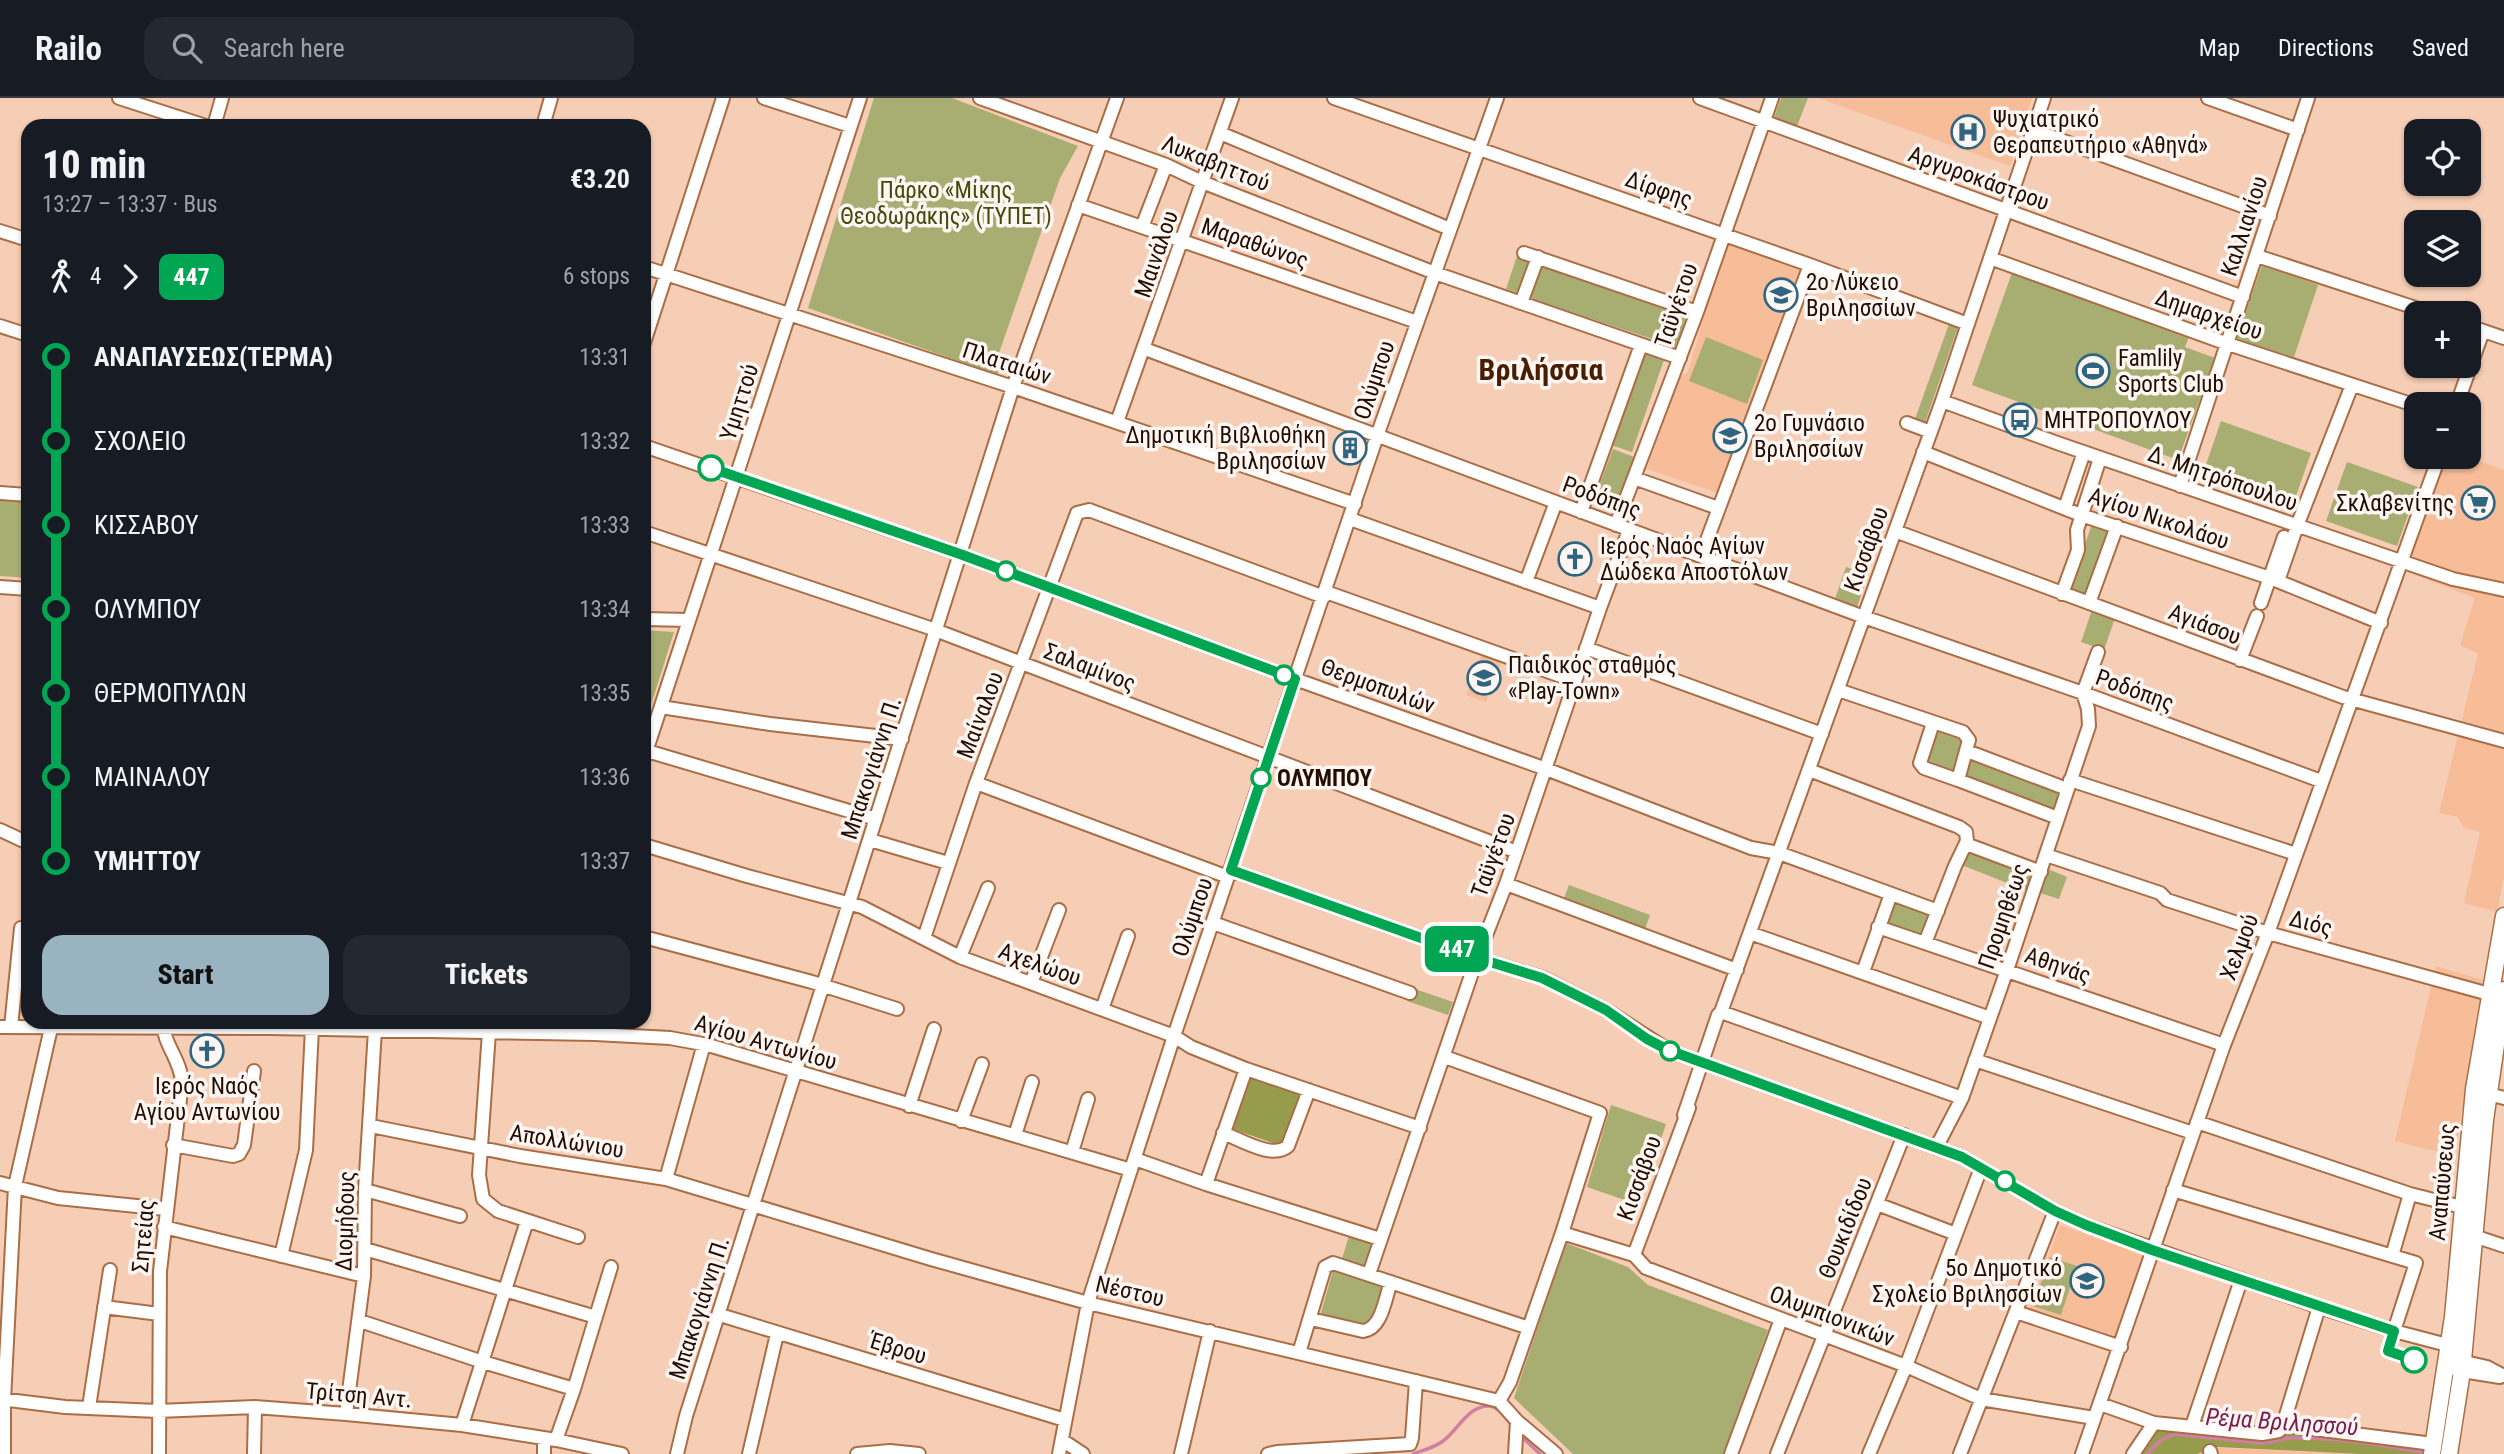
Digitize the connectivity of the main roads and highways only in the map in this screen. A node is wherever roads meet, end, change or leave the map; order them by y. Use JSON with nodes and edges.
{"nodes":[{"id":1,"x":2504,"y":916,"type":"edge"},
{"id":2,"x":2500,"y":992,"type":"edge"},
{"id":3,"x":2496,"y":1096,"type":"edge"},
{"id":4,"x":2455,"y":1359,"type":"junction"},
{"id":5,"x":2433,"y":1449,"type":"edge"},
{"id":6,"x":2449,"y":1454,"type":"edge"}],
"edges":[{"from":1,"to":2,"type":"main road","name":"Αναπαύσεως"},
{"from":2,"to":3,"type":"main road","name":"Αναπαύσεως"},
{"from":2,"to":4,"type":"main road","name":"Αναπαύσεως"},
{"from":3,"to":4,"type":"main road","name":"Αναπαύσεως"},
{"from":4,"to":5,"type":"main road","name":"Αναπαύσεως"},
{"from":4,"to":6,"type":"main road","name":"Αναπαύσεως"}]}
